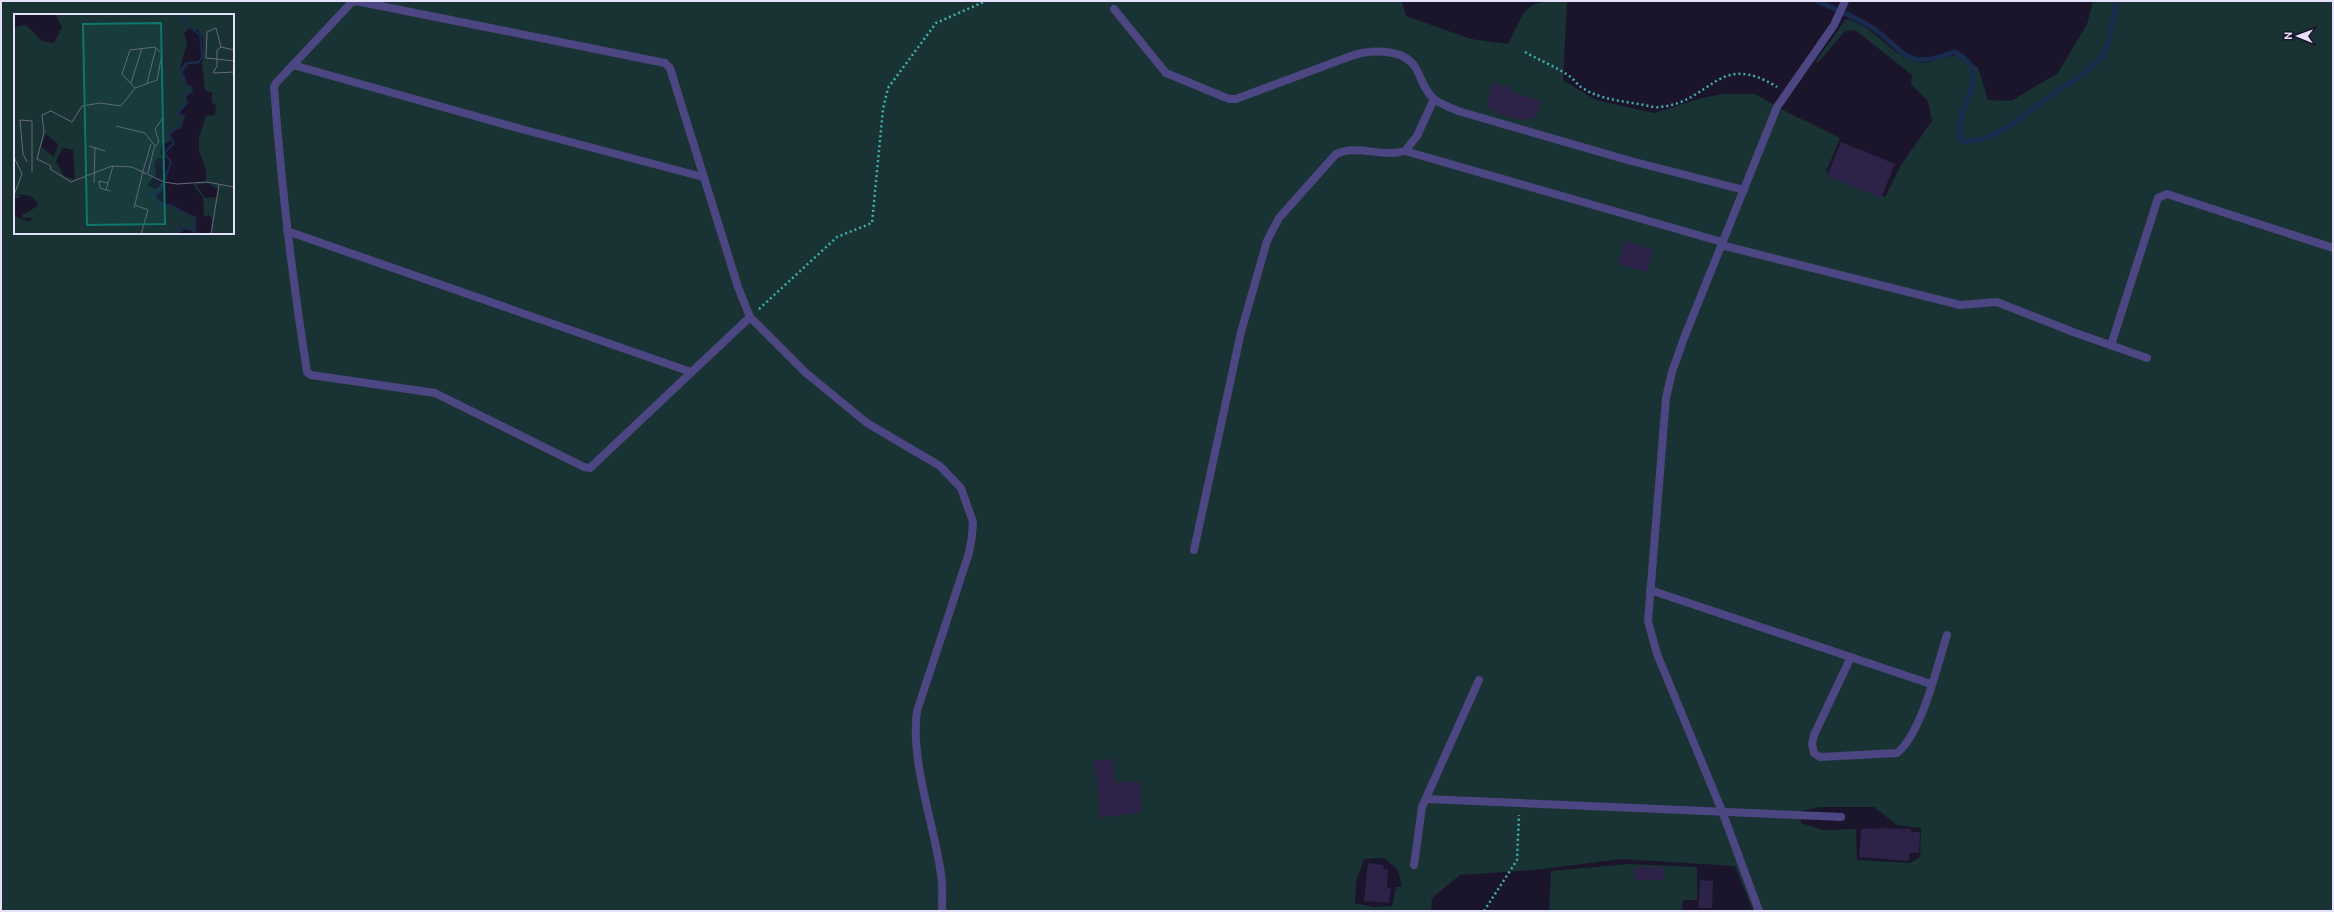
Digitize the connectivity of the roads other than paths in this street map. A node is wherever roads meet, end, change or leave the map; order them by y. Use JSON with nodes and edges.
{"nodes":[{"id":1,"x":1845,"y":1,"type":"edge"},
{"id":2,"x":1114,"y":9,"type":"dead end"},
{"id":3,"x":293,"y":65,"type":"junction"},
{"id":4,"x":1434,"y":99,"type":"junction"},
{"id":5,"x":1405,"y":151,"type":"junction"},
{"id":6,"x":703,"y":177,"type":"junction"},
{"id":7,"x":1744,"y":190,"type":"junction"},
{"id":8,"x":288,"y":232,"type":"junction"},
{"id":9,"x":1722,"y":244,"type":"junction"},
{"id":10,"x":2333,"y":248,"type":"edge"},
{"id":11,"x":750,"y":317,"type":"junction"},
{"id":12,"x":2111,"y":345,"type":"junction"},
{"id":13,"x":2147,"y":358,"type":"dead end"},
{"id":14,"x":691,"y":372,"type":"junction"},
{"id":15,"x":1194,"y":550,"type":"dead end"},
{"id":16,"x":1650,"y":590,"type":"junction"},
{"id":17,"x":1947,"y":635,"type":"dead end"},
{"id":18,"x":1851,"y":657,"type":"junction"},
{"id":19,"x":1479,"y":680,"type":"dead end"},
{"id":20,"x":1931,"y":684,"type":"junction"},
{"id":21,"x":1426,"y":799,"type":"junction"},
{"id":22,"x":1722,"y":811,"type":"junction"},
{"id":23,"x":1841,"y":817,"type":"dead end"},
{"id":24,"x":1414,"y":864,"type":"dead end"},
{"id":25,"x":942,"y":911,"type":"edge"},
{"id":26,"x":1759,"y":911,"type":"edge"}],
"edges":[{"from":1,"to":7,"type":"street"},
{"from":2,"to":4,"type":"street"},
{"from":3,"to":6,"type":"street"},
{"from":3,"to":6,"type":"street"},
{"from":3,"to":8,"type":"street"},
{"from":4,"to":5,"type":"street"},
{"from":4,"to":7,"type":"street"},
{"from":5,"to":9,"type":"street"},
{"from":5,"to":15,"type":"street"},
{"from":6,"to":11,"type":"street"},
{"from":7,"to":9,"type":"street"},
{"from":8,"to":14,"type":"street"},
{"from":8,"to":14,"type":"street"},
{"from":9,"to":12,"type":"street"},
{"from":9,"to":16,"type":"street"},
{"from":10,"to":12,"type":"street"},
{"from":11,"to":14,"type":"street"},
{"from":11,"to":25,"type":"street"},
{"from":12,"to":13,"type":"street"},
{"from":16,"to":18,"type":"street"},
{"from":16,"to":22,"type":"street"},
{"from":17,"to":20,"type":"street"},
{"from":18,"to":20,"type":"street"},
{"from":18,"to":20,"type":"street"},
{"from":19,"to":21,"type":"street"},
{"from":21,"to":22,"type":"street"},
{"from":21,"to":24,"type":"street"},
{"from":22,"to":23,"type":"street"},
{"from":22,"to":26,"type":"street"}]}
